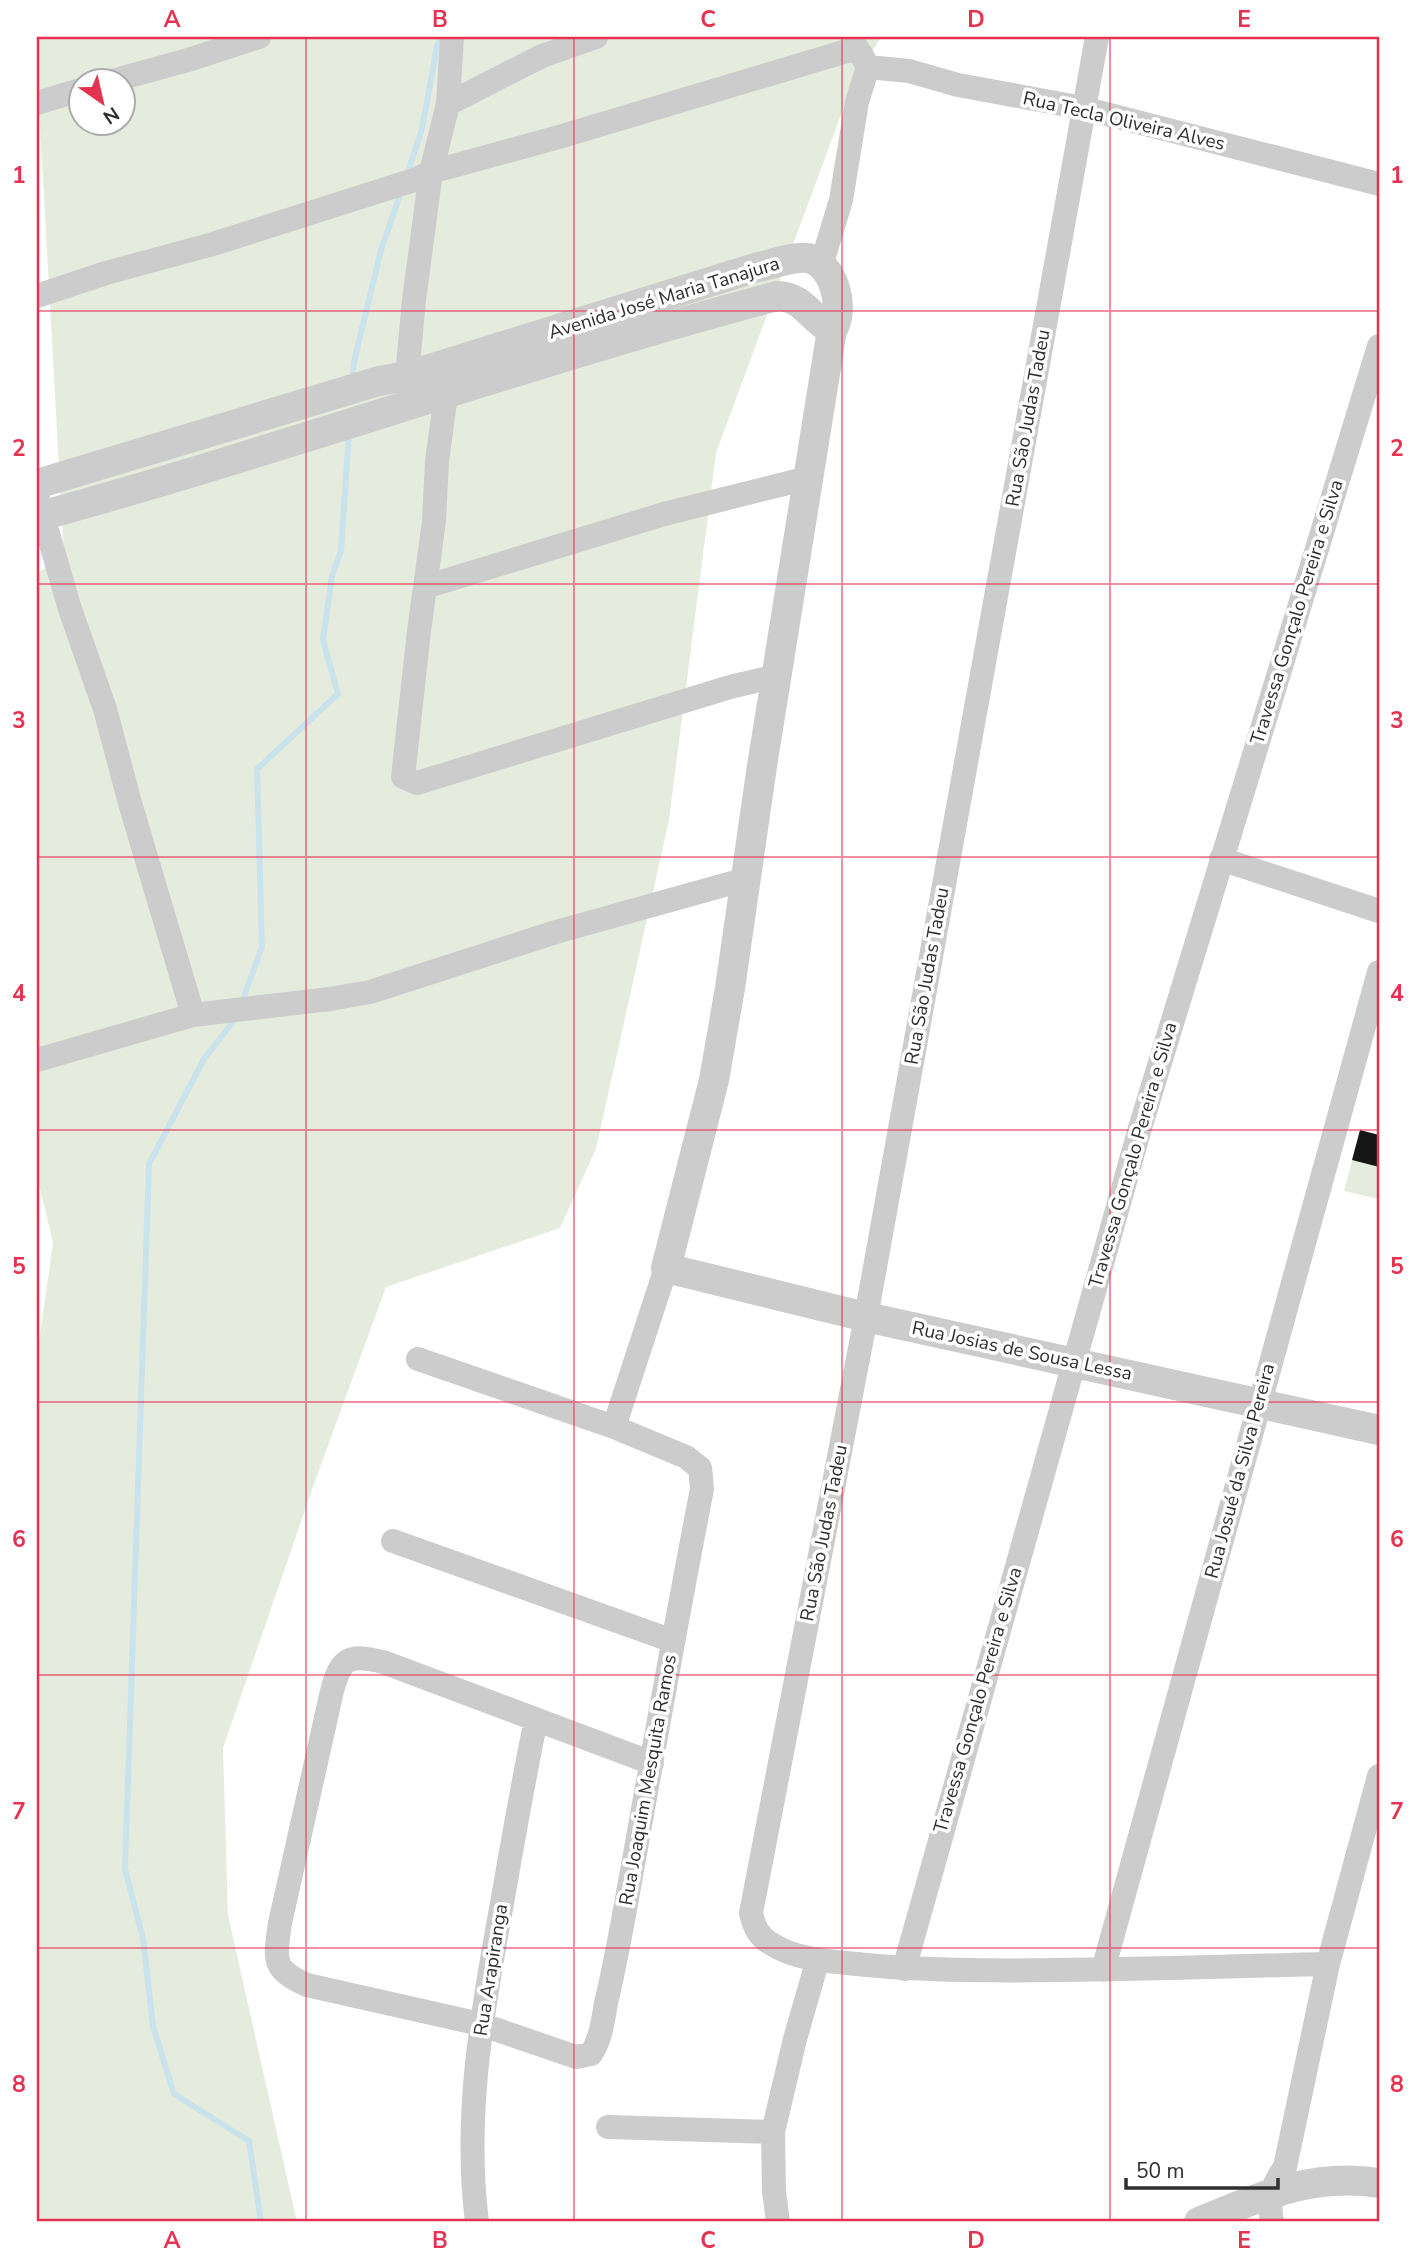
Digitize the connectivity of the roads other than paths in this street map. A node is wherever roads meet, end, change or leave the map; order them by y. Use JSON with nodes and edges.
{"nodes":[{"id":1,"x":259,"y":37,"type":"edge"},
{"id":2,"x":452,"y":37,"type":"edge"},
{"id":3,"x":596,"y":37,"type":"edge"},
{"id":4,"x":1097,"y":37,"type":"edge"},
{"id":5,"x":863,"y":51,"type":"edge"},
{"id":6,"x":136,"y":74,"type":"edge"},
{"id":7,"x":66,"y":94,"type":"edge"},
{"id":8,"x":37,"y":103,"type":"edge"},
{"id":9,"x":448,"y":104,"type":"junction"},
{"id":10,"x":1083,"y":108,"type":"junction"},
{"id":11,"x":431,"y":172,"type":"junction"},
{"id":12,"x":1379,"y":184,"type":"edge"},
{"id":13,"x":821,"y":265,"type":"junction"},
{"id":14,"x":37,"y":296,"type":"edge"},
{"id":15,"x":660,"y":313,"type":"junction"},
{"id":16,"x":832,"y":330,"type":"junction"},
{"id":17,"x":1379,"y":346,"type":"edge"},
{"id":18,"x":407,"y":376,"type":"junction"},
{"id":19,"x":446,"y":395,"type":"junction"},
{"id":20,"x":85,"y":470,"type":"junction"},
{"id":21,"x":808,"y":478,"type":"junction"},
{"id":22,"x":37,"y":484,"type":"edge"},
{"id":23,"x":93,"y":500,"type":"junction"},
{"id":24,"x":39,"y":509,"type":"edge"},
{"id":25,"x":425,"y":587,"type":"junction"},
{"id":26,"x":777,"y":676,"type":"junction"},
{"id":27,"x":1221,"y":859,"type":"junction"},
{"id":28,"x":746,"y":879,"type":"junction"},
{"id":29,"x":1379,"y":911,"type":"edge"},
{"id":30,"x":1379,"y":972,"type":"edge"},
{"id":31,"x":192,"y":1015,"type":"junction"},
{"id":32,"x":37,"y":1060,"type":"edge"},
{"id":33,"x":666,"y":1268,"type":"junction"},
{"id":34,"x":866,"y":1317,"type":"junction"},
{"id":35,"x":418,"y":1359,"type":"dead end"},
{"id":36,"x":1073,"y":1362,"type":"junction"},
{"id":37,"x":1259,"y":1404,"type":"junction"},
{"id":38,"x":614,"y":1427,"type":"junction"},
{"id":39,"x":1379,"y":1430,"type":"edge"},
{"id":40,"x":393,"y":1541,"type":"dead end"},
{"id":41,"x":673,"y":1641,"type":"junction"},
{"id":42,"x":536,"y":1720,"type":"junction"},
{"id":43,"x":652,"y":1763,"type":"junction"},
{"id":44,"x":1379,"y":1776,"type":"edge"},
{"id":45,"x":818,"y":1959,"type":"junction"},
{"id":46,"x":1328,"y":1964,"type":"junction"},
{"id":47,"x":904,"y":1969,"type":"junction"},
{"id":48,"x":1103,"y":1970,"type":"junction"},
{"id":49,"x":480,"y":2024,"type":"junction"},
{"id":50,"x":608,"y":2127,"type":"dead end"},
{"id":51,"x":773,"y":2132,"type":"junction"},
{"id":52,"x":1379,"y":2183,"type":"edge"},
{"id":53,"x":1270,"y":2192,"type":"junction"},
{"id":54,"x":477,"y":2222,"type":"edge"},
{"id":55,"x":778,"y":2222,"type":"edge"},
{"id":56,"x":1199,"y":2222,"type":"edge"},
{"id":57,"x":1272,"y":2222,"type":"edge"}],
"edges":[{"from":1,"to":6,"type":"street"},
{"from":2,"to":9,"type":"street"},
{"from":3,"to":9,"type":"street"},
{"from":4,"to":10,"type":"street","name":"Rua São Judas Tadeu"},
{"from":5,"to":10,"type":"street","name":"Rua Tecla Oliveira Alves"},
{"from":5,"to":11,"type":"street"},
{"from":5,"to":13,"type":"street"},
{"from":7,"to":8,"type":"street"},
{"from":9,"to":11,"type":"street"},
{"from":10,"to":12,"type":"street","name":"Rua Tecla Oliveira Alves"},
{"from":10,"to":34,"type":"street","name":"Rua São Judas Tadeu"},
{"from":11,"to":14,"type":"street"},
{"from":11,"to":18,"type":"street"},
{"from":13,"to":15,"type":"street","name":"Avenida José Maria Tanajura"},
{"from":13,"to":16,"type":"street"},
{"from":15,"to":16,"type":"street","name":"Avenida José Maria Tanajura"},
{"from":15,"to":18,"type":"street","name":"Avenida José Maria Tanajura"},
{"from":15,"to":19,"type":"street","name":"Avenida José Maria Tanajura"},
{"from":16,"to":21,"type":"street"},
{"from":17,"to":27,"type":"street","name":"Travessa Gonçalo Pereira e Silva"},
{"from":18,"to":20,"type":"street","name":"Avenida José Maria Tanajura"},
{"from":19,"to":23,"type":"street","name":"Avenida José Maria Tanajura"},
{"from":19,"to":25,"type":"street"},
{"from":20,"to":22,"type":"street","name":"Avenida José Maria Tanajura"},
{"from":20,"to":23,"type":"street"},
{"from":21,"to":25,"type":"street"},
{"from":21,"to":26,"type":"street"},
{"from":23,"to":24,"type":"street","name":"Avenida José Maria Tanajura"},
{"from":24,"to":31,"type":"street"},
{"from":25,"to":26,"type":"street"},
{"from":26,"to":28,"type":"street"},
{"from":27,"to":29,"type":"street"},
{"from":27,"to":36,"type":"street","name":"Travessa Gonçalo Pereira e Silva"},
{"from":28,"to":31,"type":"street"},
{"from":28,"to":33,"type":"street"},
{"from":30,"to":37,"type":"street","name":"Rua Josué da Silva Pereira"},
{"from":31,"to":32,"type":"street"},
{"from":33,"to":34,"type":"street","name":"Rua Josias de Sousa Lessa"},
{"from":33,"to":38,"type":"street"},
{"from":34,"to":36,"type":"street","name":"Rua Josias de Sousa Lessa"},
{"from":34,"to":45,"type":"street","name":"Rua São Judas Tadeu"},
{"from":35,"to":38,"type":"street"},
{"from":36,"to":37,"type":"street","name":"Rua Josias de Sousa Lessa"},
{"from":36,"to":47,"type":"street","name":"Travessa Gonçalo Pereira e Silva"},
{"from":37,"to":39,"type":"street","name":"Rua Josias de Sousa Lessa"},
{"from":37,"to":48,"type":"street","name":"Rua Josué da Silva Pereira"},
{"from":38,"to":41,"type":"street","name":"Rua Joaquim Mesquita Ramos"},
{"from":40,"to":41,"type":"street"},
{"from":41,"to":43,"type":"street","name":"Rua Joaquim Mesquita Ramos"},
{"from":42,"to":43,"type":"street"},
{"from":42,"to":49,"type":"street","name":"Rua Arapiranga"},
{"from":42,"to":49,"type":"street"},
{"from":43,"to":49,"type":"street","name":"Rua Joaquim Mesquita Ramos"},
{"from":44,"to":46,"type":"street"},
{"from":45,"to":47,"type":"street"},
{"from":45,"to":51,"type":"street"},
{"from":46,"to":48,"type":"street"},
{"from":46,"to":53,"type":"street"},
{"from":47,"to":48,"type":"street"},
{"from":49,"to":54,"type":"street","name":"Rua Arapiranga"},
{"from":50,"to":51,"type":"street"},
{"from":51,"to":55,"type":"street"},
{"from":52,"to":53,"type":"street"},
{"from":53,"to":56,"type":"street"},
{"from":53,"to":57,"type":"street"}]}
